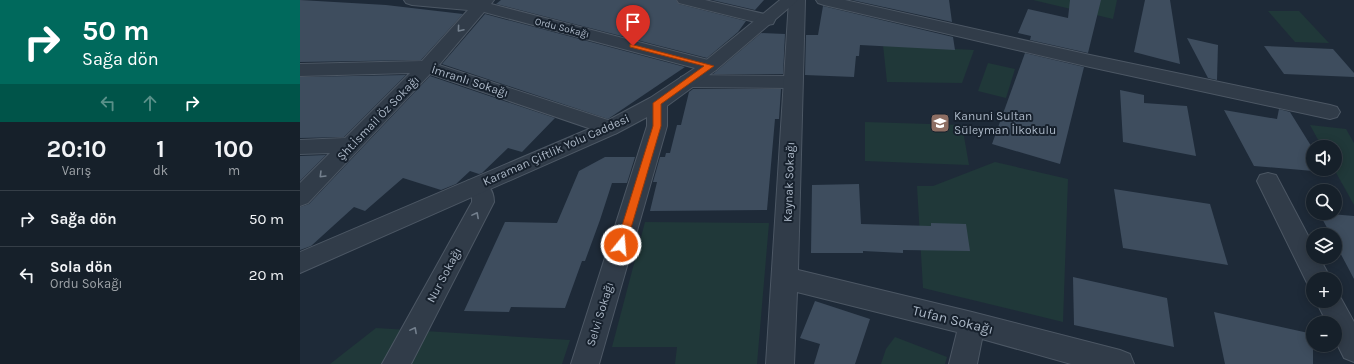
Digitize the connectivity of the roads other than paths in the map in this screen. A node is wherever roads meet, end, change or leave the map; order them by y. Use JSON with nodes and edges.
{"nodes":[{"id":1,"x":412,"y":0,"type":"edge"},
{"id":2,"x":685,"y":0,"type":"edge"},
{"id":3,"x":790,"y":0,"type":"edge"},
{"id":4,"x":797,"y":0,"type":"edge"},
{"id":5,"x":824,"y":0,"type":"edge"},
{"id":6,"x":482,"y":3,"type":"edge"},
{"id":7,"x":767,"y":20,"type":"junction"},
{"id":8,"x":710,"y":66,"type":"junction"},
{"id":9,"x":427,"y":67,"type":"junction"},
{"id":10,"x":300,"y":70,"type":"edge"},
{"id":11,"x":688,"y":81,"type":"junction"},
{"id":12,"x":793,"y":82,"type":"junction"},
{"id":13,"x":657,"y":103,"type":"junction"},
{"id":14,"x":1330,"y":112,"type":"dead end"},
{"id":15,"x":610,"y":128,"type":"junction"},
{"id":16,"x":352,"y":145,"type":"junction"},
{"id":17,"x":300,"y":147,"type":"edge"},
{"id":18,"x":1268,"y":182,"type":"dead end"},
{"id":19,"x":475,"y":186,"type":"junction"},
{"id":20,"x":300,"y":197,"type":"edge"},
{"id":21,"x":300,"y":263,"type":"edge"},
{"id":22,"x":1314,"y":272,"type":"edge"},
{"id":23,"x":785,"y":278,"type":"junction"},
{"id":24,"x":1333,"y":308,"type":"edge"},
{"id":25,"x":972,"y":324,"type":"junction"},
{"id":26,"x":1354,"y":349,"type":"edge"},
{"id":27,"x":396,"y":364,"type":"edge"},
{"id":28,"x":585,"y":364,"type":"edge"},
{"id":29,"x":780,"y":364,"type":"edge"},
{"id":30,"x":963,"y":364,"type":"edge"},
{"id":31,"x":1120,"y":364,"type":"edge"}],
"edges":[{"from":1,"to":6,"type":"street","name":"Ordu Sokağı"},
{"from":2,"to":7,"type":"street"},
{"from":3,"to":7,"type":"street","name":"Karaman Çiftlik Yolu Caddesi"},
{"from":4,"to":12,"type":"street","name":"Kaynak Sokağı"},
{"from":5,"to":14,"type":"street"},
{"from":6,"to":8,"type":"street","name":"Ordu Sokağı"},
{"from":6,"to":9,"type":"street","name":"Şht.İsmail Öz Sokağı","one_way":true},
{"from":7,"to":8,"type":"street","name":"Karaman Çiftlik Yolu Caddesi"},
{"from":8,"to":11,"type":"street","name":"Karaman Çiftlik Yolu Caddesi"},
{"from":9,"to":10,"type":"street","name":"İmranlı Sokağı"},
{"from":9,"to":15,"type":"street","name":"İmranlı Sokağı"},
{"from":9,"to":16,"type":"street","name":"Şht.İsmail Öz Sokağı"},
{"from":11,"to":12,"type":"street"},
{"from":11,"to":13,"type":"street","name":"Karaman Çiftlik Yolu Caddesi"},
{"from":12,"to":23,"type":"street","name":"Kaynak Sokağı"},
{"from":13,"to":15,"type":"street","name":"Karaman Çiftlik Yolu Caddesi"},
{"from":13,"to":28,"type":"street","name":"Selvi Sokağı"},
{"from":15,"to":19,"type":"street","name":"Karaman Çiftlik Yolu Caddesi"},
{"from":16,"to":17,"type":"street"},
{"from":16,"to":20,"type":"street","name":"Şht.İsmail Öz Sokağı","one_way":true},
{"from":18,"to":22,"type":"street"},
{"from":19,"to":21,"type":"street","name":"Karaman Çiftlik Yolu Caddesi"},
{"from":27,"to":19,"type":"street","name":"Nur Sokağı","one_way":true},
{"from":23,"to":25,"type":"street","name":"Tufan Sokağı"},
{"from":23,"to":29,"type":"street","name":"Kaynak Sokağı"},
{"from":24,"to":26,"type":"street"},
{"from":25,"to":30,"type":"street"},
{"from":25,"to":31,"type":"street","name":"Tufan Sokağı"}]}
